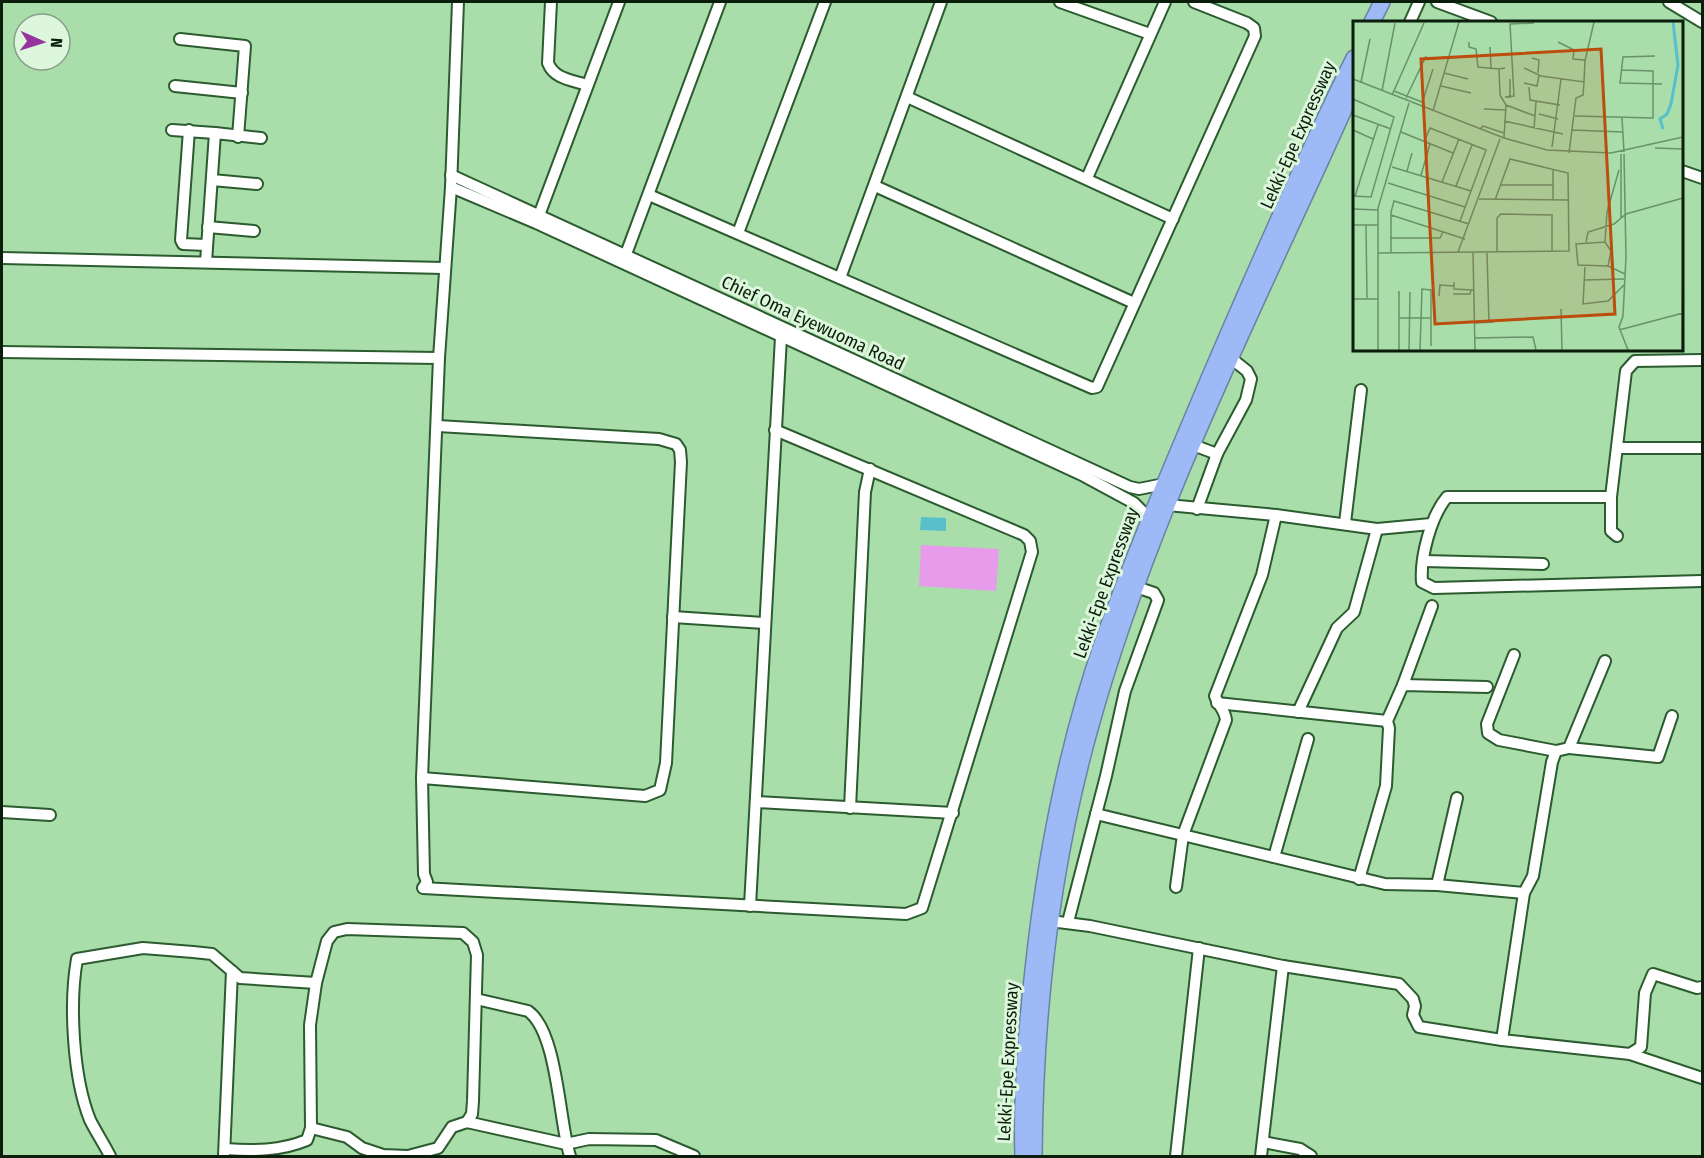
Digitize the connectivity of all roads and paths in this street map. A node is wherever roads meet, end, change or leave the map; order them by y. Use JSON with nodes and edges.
{"nodes":[{"id":1,"x":458,"y":2,"type":"edge"},
{"id":2,"x":551,"y":2,"type":"edge"},
{"id":3,"x":619,"y":2,"type":"edge"},
{"id":4,"x":720,"y":2,"type":"edge"},
{"id":5,"x":825,"y":2,"type":"edge"},
{"id":6,"x":941,"y":2,"type":"edge"},
{"id":7,"x":1060,"y":2,"type":"edge"},
{"id":8,"x":1165,"y":2,"type":"edge"},
{"id":9,"x":1194,"y":2,"type":"edge"},
{"id":10,"x":1382,"y":2,"type":"edge"},
{"id":11,"x":1393,"y":2,"type":"edge"},
{"id":12,"x":1419,"y":2,"type":"edge"},
{"id":13,"x":1437,"y":2,"type":"edge"},
{"id":14,"x":1669,"y":2,"type":"edge"},
{"id":15,"x":1372,"y":21,"type":"edge"},
{"id":16,"x":1384,"y":21,"type":"edge"},
{"id":17,"x":1410,"y":21,"type":"edge"},
{"id":18,"x":1488,"y":21,"type":"edge"},
{"id":19,"x":1702,"y":22,"type":"edge"},
{"id":20,"x":1150,"y":34,"type":"junction"},
{"id":21,"x":180,"y":39,"type":"dead end"},
{"id":22,"x":1353,"y":60,"type":"edge"},
{"id":23,"x":587,"y":85,"type":"junction"},
{"id":24,"x":175,"y":86,"type":"dead end"},
{"id":25,"x":1353,"y":89,"type":"edge"},
{"id":26,"x":242,"y":93,"type":"junction"},
{"id":27,"x":907,"y":98,"type":"junction"},
{"id":28,"x":172,"y":130,"type":"dead end"},
{"id":29,"x":189,"y":130,"type":"junction"},
{"id":30,"x":215,"y":133,"type":"junction"},
{"id":31,"x":238,"y":137,"type":"junction"},
{"id":32,"x":261,"y":138,"type":"dead end"},
{"id":33,"x":1683,"y":171,"type":"edge"},
{"id":34,"x":451,"y":175,"type":"junction"},
{"id":35,"x":1087,"y":178,"type":"junction"},
{"id":36,"x":1702,"y":178,"type":"edge"},
{"id":37,"x":212,"y":180,"type":"junction"},
{"id":38,"x":257,"y":184,"type":"dead end"},
{"id":39,"x":875,"y":186,"type":"junction"},
{"id":40,"x":451,"y":187,"type":"junction"},
{"id":41,"x":649,"y":195,"type":"junction"},
{"id":42,"x":538,"y":218,"type":"junction"},
{"id":43,"x":1173,"y":219,"type":"junction"},
{"id":44,"x":208,"y":227,"type":"junction"},
{"id":45,"x":1283,"y":228,"type":"junction"},
{"id":46,"x":254,"y":231,"type":"dead end"},
{"id":47,"x":738,"y":233,"type":"junction"},
{"id":48,"x":206,"y":245,"type":"junction"},
{"id":49,"x":626,"y":254,"type":"junction"},
{"id":50,"x":2,"y":258,"type":"edge"},
{"id":51,"x":206,"y":262,"type":"junction"},
{"id":52,"x":444,"y":268,"type":"junction"},
{"id":53,"x":840,"y":278,"type":"junction"},
{"id":54,"x":1134,"y":303,"type":"junction"},
{"id":55,"x":783,"y":333,"type":"junction"},
{"id":56,"x":2,"y":352,"type":"edge"},
{"id":57,"x":439,"y":358,"type":"junction"},
{"id":58,"x":1232,"y":359,"type":"junction"},
{"id":59,"x":1702,"y":360,"type":"edge"},
{"id":60,"x":1361,"y":390,"type":"dead end"},
{"id":61,"x":438,"y":426,"type":"junction"},
{"id":62,"x":775,"y":430,"type":"junction"},
{"id":63,"x":1193,"y":444,"type":"junction"},
{"id":64,"x":1619,"y":448,"type":"junction"},
{"id":65,"x":1702,"y":448,"type":"edge"},
{"id":66,"x":1217,"y":454,"type":"junction"},
{"id":67,"x":870,"y":469,"type":"junction"},
{"id":68,"x":1164,"y":484,"type":"junction"},
{"id":69,"x":1611,"y":497,"type":"junction"},
{"id":70,"x":1167,"y":506,"type":"junction"},
{"id":71,"x":1197,"y":508,"type":"junction"},
{"id":72,"x":1276,"y":515,"type":"junction"},
{"id":73,"x":1149,"y":518,"type":"junction"},
{"id":74,"x":1344,"y":523,"type":"junction"},
{"id":75,"x":1431,"y":524,"type":"junction"},
{"id":76,"x":1377,"y":529,"type":"junction"},
{"id":77,"x":1617,"y":536,"type":"dead end"},
{"id":78,"x":1424,"y":561,"type":"junction"},
{"id":79,"x":1543,"y":564,"type":"dead end"},
{"id":80,"x":1702,"y":581,"type":"edge"},
{"id":81,"x":1136,"y":587,"type":"junction"},
{"id":82,"x":1432,"y":606,"type":"dead end"},
{"id":83,"x":673,"y":617,"type":"junction"},
{"id":84,"x":765,"y":623,"type":"junction"},
{"id":85,"x":1514,"y":655,"type":"dead end"},
{"id":86,"x":1605,"y":661,"type":"dead end"},
{"id":87,"x":1403,"y":685,"type":"junction"},
{"id":88,"x":1487,"y":687,"type":"dead end"},
{"id":89,"x":1217,"y":703,"type":"junction"},
{"id":90,"x":1298,"y":712,"type":"junction"},
{"id":91,"x":1672,"y":717,"type":"dead end"},
{"id":92,"x":1387,"y":721,"type":"junction"},
{"id":93,"x":1308,"y":739,"type":"dead end"},
{"id":94,"x":1569,"y":748,"type":"junction"},
{"id":95,"x":1556,"y":751,"type":"junction"},
{"id":96,"x":422,"y":778,"type":"junction"},
{"id":97,"x":1457,"y":798,"type":"dead end"},
{"id":98,"x":756,"y":802,"type":"junction"},
{"id":99,"x":850,"y":808,"type":"junction"},
{"id":100,"x":2,"y":812,"type":"edge"},
{"id":101,"x":953,"y":813,"type":"junction"},
{"id":102,"x":1096,"y":814,"type":"junction"},
{"id":103,"x":51,"y":815,"type":"dead end"},
{"id":104,"x":1183,"y":835,"type":"junction"},
{"id":105,"x":1274,"y":857,"type":"junction"},
{"id":106,"x":1359,"y":879,"type":"junction"},
{"id":107,"x":1059,"y":882,"type":"junction"},
{"id":108,"x":1077,"y":885,"type":"junction"},
{"id":109,"x":1437,"y":885,"type":"junction"},
{"id":110,"x":1176,"y":887,"type":"dead end"},
{"id":111,"x":1524,"y":893,"type":"junction"},
{"id":112,"x":750,"y":906,"type":"junction"},
{"id":113,"x":1050,"y":921,"type":"junction"},
{"id":114,"x":1068,"y":922,"type":"junction"},
{"id":115,"x":1198,"y":948,"type":"junction"},
{"id":116,"x":1283,"y":966,"type":"junction"},
{"id":117,"x":232,"y":971,"type":"junction"},
{"id":118,"x":316,"y":983,"type":"junction"},
{"id":119,"x":1702,"y":987,"type":"edge"},
{"id":120,"x":476,"y":999,"type":"junction"},
{"id":121,"x":1502,"y":1040,"type":"junction"},
{"id":122,"x":1630,"y":1054,"type":"junction"},
{"id":123,"x":1702,"y":1078,"type":"edge"},
{"id":124,"x":467,"y":1122,"type":"junction"},
{"id":125,"x":311,"y":1128,"type":"junction"},
{"id":126,"x":1263,"y":1142,"type":"junction"},
{"id":127,"x":566,"y":1144,"type":"junction"},
{"id":128,"x":288,"y":1152,"type":"edge"},
{"id":129,"x":224,"y":1153,"type":"edge"},
{"id":130,"x":110,"y":1156,"type":"edge"},
{"id":131,"x":570,"y":1156,"type":"edge"},
{"id":132,"x":694,"y":1156,"type":"edge"},
{"id":133,"x":1023,"y":1156,"type":"edge"},
{"id":134,"x":1034,"y":1156,"type":"edge"},
{"id":135,"x":1176,"y":1156,"type":"edge"},
{"id":136,"x":1261,"y":1156,"type":"edge"},
{"id":137,"x":1311,"y":1156,"type":"edge"}],
"edges":[{"from":1,"to":34,"type":"street"},
{"from":2,"to":23,"type":"street"},
{"from":3,"to":23,"type":"street"},
{"from":4,"to":41,"type":"street"},
{"from":5,"to":47,"type":"street"},
{"from":6,"to":27,"type":"street"},
{"from":7,"to":20,"type":"street"},
{"from":8,"to":20,"type":"street"},
{"from":9,"to":43,"type":"street"},
{"from":10,"to":15,"type":"highway"},
{"from":11,"to":16,"type":"highway"},
{"from":12,"to":17,"type":"street"},
{"from":13,"to":18,"type":"street"},
{"from":14,"to":19,"type":"street"},
{"from":20,"to":35,"type":"street"},
{"from":21,"to":26,"type":"street"},
{"from":22,"to":45,"type":"highway","name":"Lekki-Epe Expressway"},
{"from":23,"to":42,"type":"street"},
{"from":24,"to":26,"type":"street"},
{"from":25,"to":45,"type":"highway","name":"Lekki-Epe Expressway"},
{"from":26,"to":31,"type":"street"},
{"from":27,"to":35,"type":"street"},
{"from":27,"to":39,"type":"street"},
{"from":28,"to":29,"type":"street"},
{"from":29,"to":30,"type":"street"},
{"from":29,"to":48,"type":"street"},
{"from":30,"to":31,"type":"street"},
{"from":30,"to":37,"type":"street"},
{"from":31,"to":32,"type":"street"},
{"from":33,"to":36,"type":"street"},
{"from":34,"to":40,"type":"street"},
{"from":34,"to":42,"type":"street","name":"Chief Oma Eyewuoma Road"},
{"from":35,"to":43,"type":"street"},
{"from":37,"to":38,"type":"street"},
{"from":37,"to":44,"type":"street"},
{"from":39,"to":53,"type":"street"},
{"from":39,"to":54,"type":"street"},
{"from":40,"to":42,"type":"street","name":"Chief Oma Eyewuoma Road"},
{"from":40,"to":52,"type":"street"},
{"from":41,"to":47,"type":"street"},
{"from":41,"to":49,"type":"street"},
{"from":42,"to":49,"type":"street","name":"Chief Oma Eyewuoma Road"},
{"from":42,"to":55,"type":"street","name":"Chief Oma Eyewuoma Road"},
{"from":43,"to":54,"type":"street"},
{"from":44,"to":46,"type":"street"},
{"from":44,"to":48,"type":"street"},
{"from":45,"to":58,"type":"highway","name":"Lekki-Epe Expressway"},
{"from":45,"to":68,"type":"highway","name":"Lekki-Epe Expressway"},
{"from":47,"to":53,"type":"street"},
{"from":48,"to":51,"type":"street"},
{"from":49,"to":55,"type":"street","name":"Chief Oma Eyewuoma Road"},
{"from":50,"to":51,"type":"street"},
{"from":51,"to":52,"type":"street"},
{"from":52,"to":57,"type":"street"},
{"from":53,"to":54,"type":"street"},
{"from":55,"to":62,"type":"street"},
{"from":55,"to":68,"type":"street","name":"Chief Oma Eyewuoma Road"},
{"from":55,"to":73,"type":"street","name":"Chief Oma Eyewuoma Road"},
{"from":56,"to":57,"type":"street"},
{"from":57,"to":61,"type":"street"},
{"from":58,"to":63,"type":"highway","name":"Lekki-Epe Expressway"},
{"from":58,"to":66,"type":"street"},
{"from":59,"to":64,"type":"street"},
{"from":60,"to":74,"type":"street"},
{"from":61,"to":83,"type":"street"},
{"from":61,"to":96,"type":"street"},
{"from":62,"to":67,"type":"street"},
{"from":62,"to":84,"type":"street"},
{"from":63,"to":66,"type":"street"},
{"from":63,"to":70,"type":"highway","name":"Lekki-Epe Expressway"},
{"from":64,"to":65,"type":"street"},
{"from":64,"to":69,"type":"street"},
{"from":66,"to":71,"type":"street"},
{"from":67,"to":99,"type":"street"},
{"from":67,"to":101,"type":"street"},
{"from":68,"to":73,"type":"highway","name":"Lekki-Epe Expressway"},
{"from":69,"to":75,"type":"street"},
{"from":69,"to":77,"type":"street"},
{"from":70,"to":71,"type":"street"},
{"from":70,"to":81,"type":"highway","name":"Lekki-Epe Expressway"},
{"from":71,"to":72,"type":"street"},
{"from":72,"to":74,"type":"street"},
{"from":72,"to":89,"type":"street"},
{"from":73,"to":133,"type":"highway","name":"Lekki-Epe Expressway"},
{"from":74,"to":76,"type":"street"},
{"from":75,"to":76,"type":"street"},
{"from":75,"to":78,"type":"street"},
{"from":76,"to":90,"type":"street"},
{"from":78,"to":79,"type":"street"},
{"from":78,"to":80,"type":"street"},
{"from":81,"to":102,"type":"street"},
{"from":81,"to":107,"type":"highway","name":"Lekki-Epe Expressway"},
{"from":82,"to":87,"type":"street"},
{"from":83,"to":84,"type":"street"},
{"from":83,"to":96,"type":"street"},
{"from":84,"to":98,"type":"street"},
{"from":85,"to":95,"type":"street"},
{"from":86,"to":94,"type":"street"},
{"from":87,"to":88,"type":"street"},
{"from":87,"to":92,"type":"street"},
{"from":89,"to":90,"type":"street"},
{"from":89,"to":104,"type":"street"},
{"from":90,"to":92,"type":"street"},
{"from":91,"to":94,"type":"street"},
{"from":92,"to":106,"type":"street"},
{"from":93,"to":105,"type":"street"},
{"from":94,"to":95,"type":"street"},
{"from":95,"to":111,"type":"street"},
{"from":96,"to":112,"type":"street"},
{"from":97,"to":109,"type":"street"},
{"from":98,"to":99,"type":"street"},
{"from":98,"to":112,"type":"street"},
{"from":99,"to":101,"type":"street"},
{"from":100,"to":103,"type":"street"},
{"from":101,"to":112,"type":"street"},
{"from":102,"to":104,"type":"street"},
{"from":102,"to":108,"type":"street"},
{"from":104,"to":105,"type":"street"},
{"from":104,"to":110,"type":"street"},
{"from":105,"to":106,"type":"street"},
{"from":106,"to":109,"type":"street"},
{"from":107,"to":108,"type":"street"},
{"from":107,"to":113,"type":"highway","name":"Lekki-Epe Expressway"},
{"from":108,"to":114,"type":"street"},
{"from":109,"to":111,"type":"street"},
{"from":111,"to":121,"type":"street"},
{"from":113,"to":114,"type":"street"},
{"from":113,"to":134,"type":"highway","name":"Lekki-Epe Expressway"},
{"from":114,"to":115,"type":"street"},
{"from":115,"to":116,"type":"street"},
{"from":115,"to":135,"type":"street"},
{"from":116,"to":121,"type":"street"},
{"from":116,"to":126,"type":"street"},
{"from":117,"to":118,"type":"street"},
{"from":117,"to":129,"type":"street"},
{"from":117,"to":130,"type":"street"},
{"from":118,"to":120,"type":"street"},
{"from":118,"to":125,"type":"street"},
{"from":119,"to":122,"type":"street"},
{"from":120,"to":124,"type":"street"},
{"from":120,"to":127,"type":"street"},
{"from":121,"to":122,"type":"street"},
{"from":122,"to":123,"type":"street"},
{"from":124,"to":125,"type":"street"},
{"from":124,"to":127,"type":"street"},
{"from":125,"to":128,"type":"street"},
{"from":126,"to":136,"type":"street"},
{"from":126,"to":137,"type":"street"},
{"from":127,"to":131,"type":"street"},
{"from":127,"to":132,"type":"street"},
{"from":128,"to":129,"type":"street"}]}
